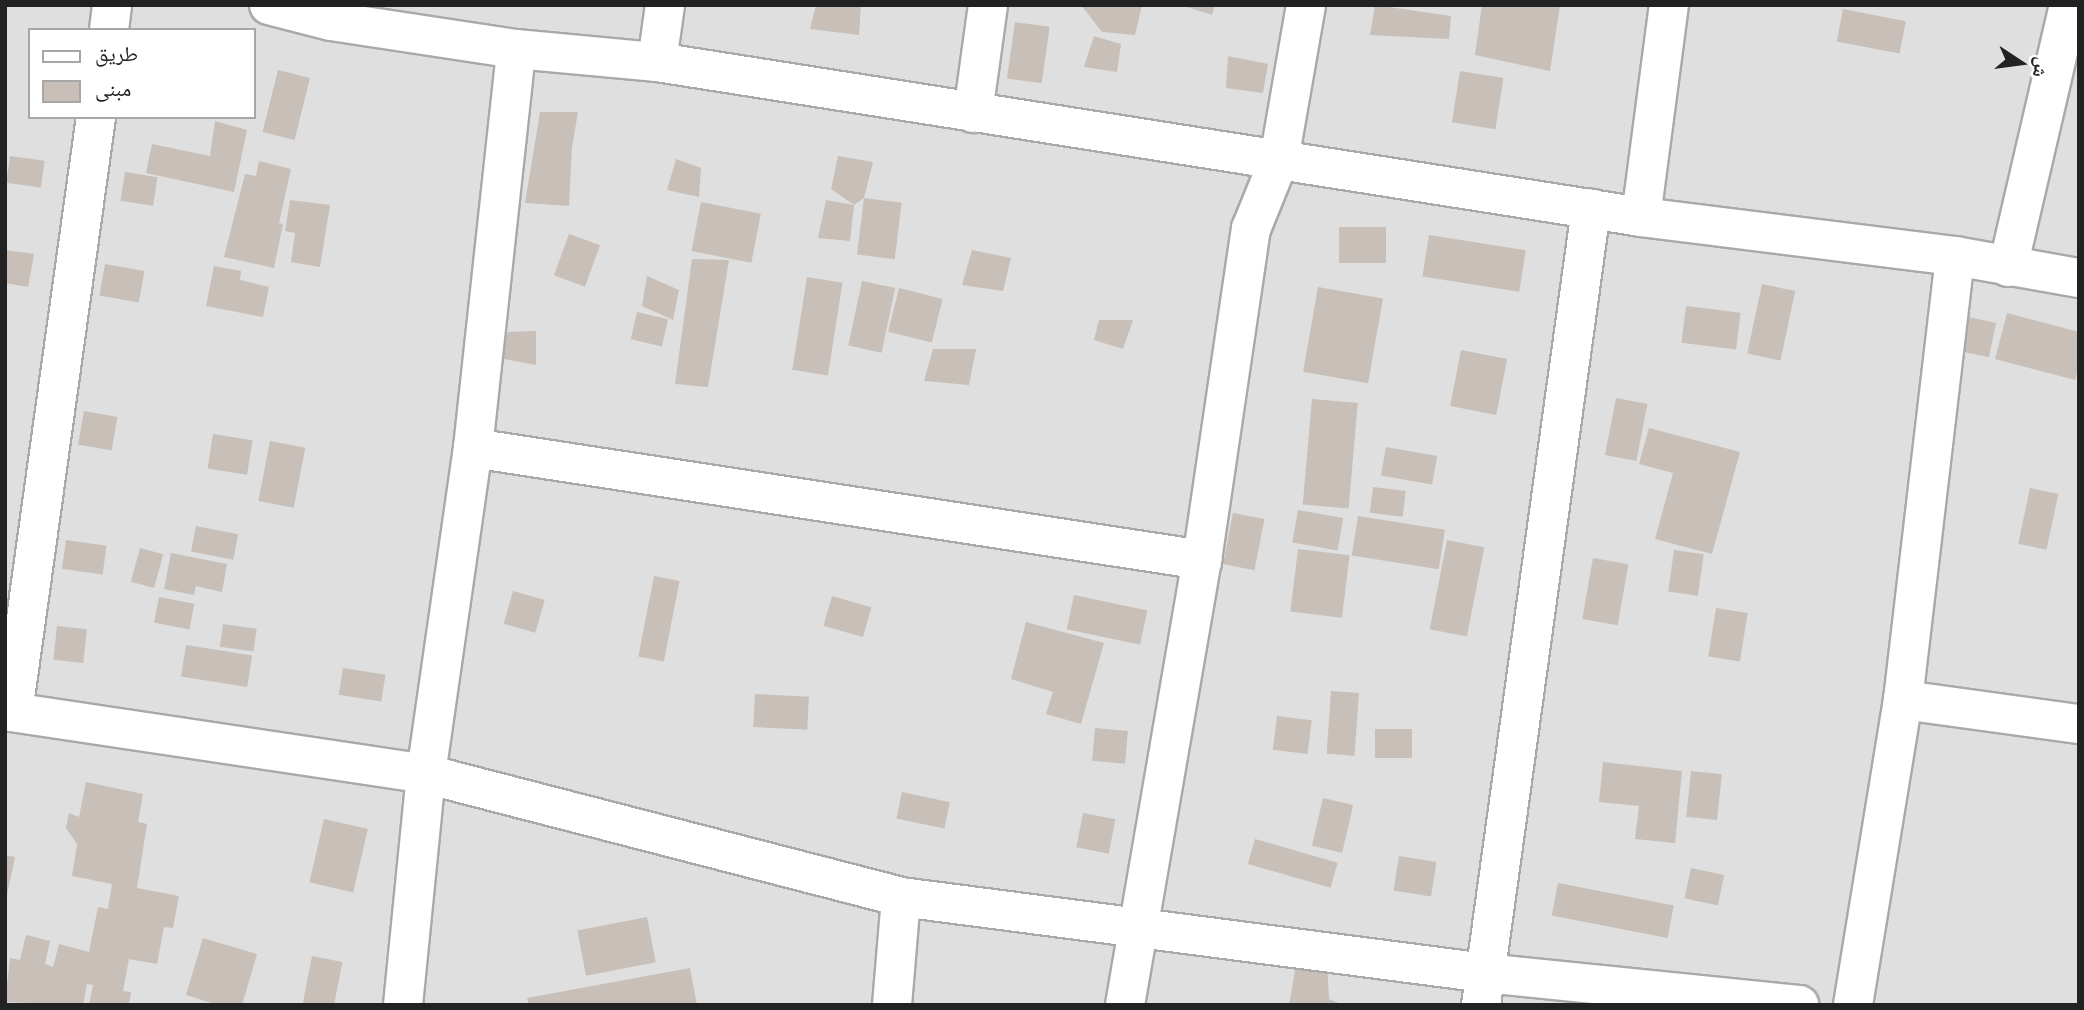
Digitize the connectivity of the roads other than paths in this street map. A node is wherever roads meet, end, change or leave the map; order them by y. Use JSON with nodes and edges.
{"nodes":[{"id":1,"x":112,"y":5,"type":"edge"},
{"id":2,"x":269,"y":5,"type":"edge"},
{"id":3,"x":665,"y":5,"type":"edge"},
{"id":4,"x":989,"y":5,"type":"edge"},
{"id":5,"x":1306,"y":5,"type":"edge"},
{"id":6,"x":1668,"y":5,"type":"edge"},
{"id":7,"x":2069,"y":5,"type":"edge"},
{"id":8,"x":332,"y":13,"type":"edge"},
{"id":9,"x":109,"y":28,"type":"edge"},
{"id":10,"x":516,"y":49,"type":"junction"},
{"id":11,"x":657,"y":62,"type":"junction"},
{"id":12,"x":973,"y":113,"type":"junction"},
{"id":13,"x":96,"y":119,"type":"edge"},
{"id":14,"x":1279,"y":160,"type":"junction"},
{"id":15,"x":1591,"y":209,"type":"junction"},
{"id":16,"x":1641,"y":217,"type":"junction"},
{"id":17,"x":1955,"y":256,"type":"junction"},
{"id":18,"x":2008,"y":267,"type":"junction"},
{"id":19,"x":2079,"y":278,"type":"edge"},
{"id":20,"x":473,"y":448,"type":"junction"},
{"id":21,"x":1202,"y":560,"type":"junction"},
{"id":22,"x":1903,"y":700,"type":"junction"},
{"id":23,"x":9,"y":712,"type":"edge"},
{"id":24,"x":2079,"y":724,"type":"edge"},
{"id":25,"x":426,"y":774,"type":"junction"},
{"id":26,"x":901,"y":897,"type":"junction"},
{"id":27,"x":1137,"y":927,"type":"junction"},
{"id":28,"x":1483,"y":989,"type":"edge"},
{"id":29,"x":403,"y":1005,"type":"edge"},
{"id":30,"x":892,"y":1005,"type":"edge"},
{"id":31,"x":1125,"y":1005,"type":"edge"},
{"id":32,"x":1799,"y":1005,"type":"edge"},
{"id":33,"x":1853,"y":1005,"type":"edge"}],
"edges":[{"from":1,"to":9,"type":"street"},
{"from":2,"to":8,"type":"street"},
{"from":3,"to":11,"type":"street"},
{"from":4,"to":12,"type":"street"},
{"from":5,"to":14,"type":"street"},
{"from":6,"to":16,"type":"street"},
{"from":7,"to":18,"type":"street"},
{"from":8,"to":10,"type":"street"},
{"from":10,"to":11,"type":"street"},
{"from":10,"to":20,"type":"street"},
{"from":11,"to":12,"type":"street"},
{"from":12,"to":14,"type":"street"},
{"from":13,"to":23,"type":"street"},
{"from":14,"to":15,"type":"street"},
{"from":14,"to":21,"type":"street"},
{"from":15,"to":16,"type":"street"},
{"from":15,"to":28,"type":"street"},
{"from":16,"to":17,"type":"street"},
{"from":17,"to":18,"type":"street"},
{"from":17,"to":22,"type":"street"},
{"from":18,"to":19,"type":"street"},
{"from":20,"to":21,"type":"street"},
{"from":20,"to":25,"type":"street"},
{"from":21,"to":27,"type":"street"},
{"from":22,"to":24,"type":"street"},
{"from":22,"to":33,"type":"street"},
{"from":23,"to":25,"type":"street"},
{"from":25,"to":26,"type":"street"},
{"from":25,"to":29,"type":"street"},
{"from":26,"to":27,"type":"street"},
{"from":26,"to":30,"type":"street"},
{"from":27,"to":28,"type":"street"},
{"from":27,"to":31,"type":"street"},
{"from":28,"to":32,"type":"street"}]}
